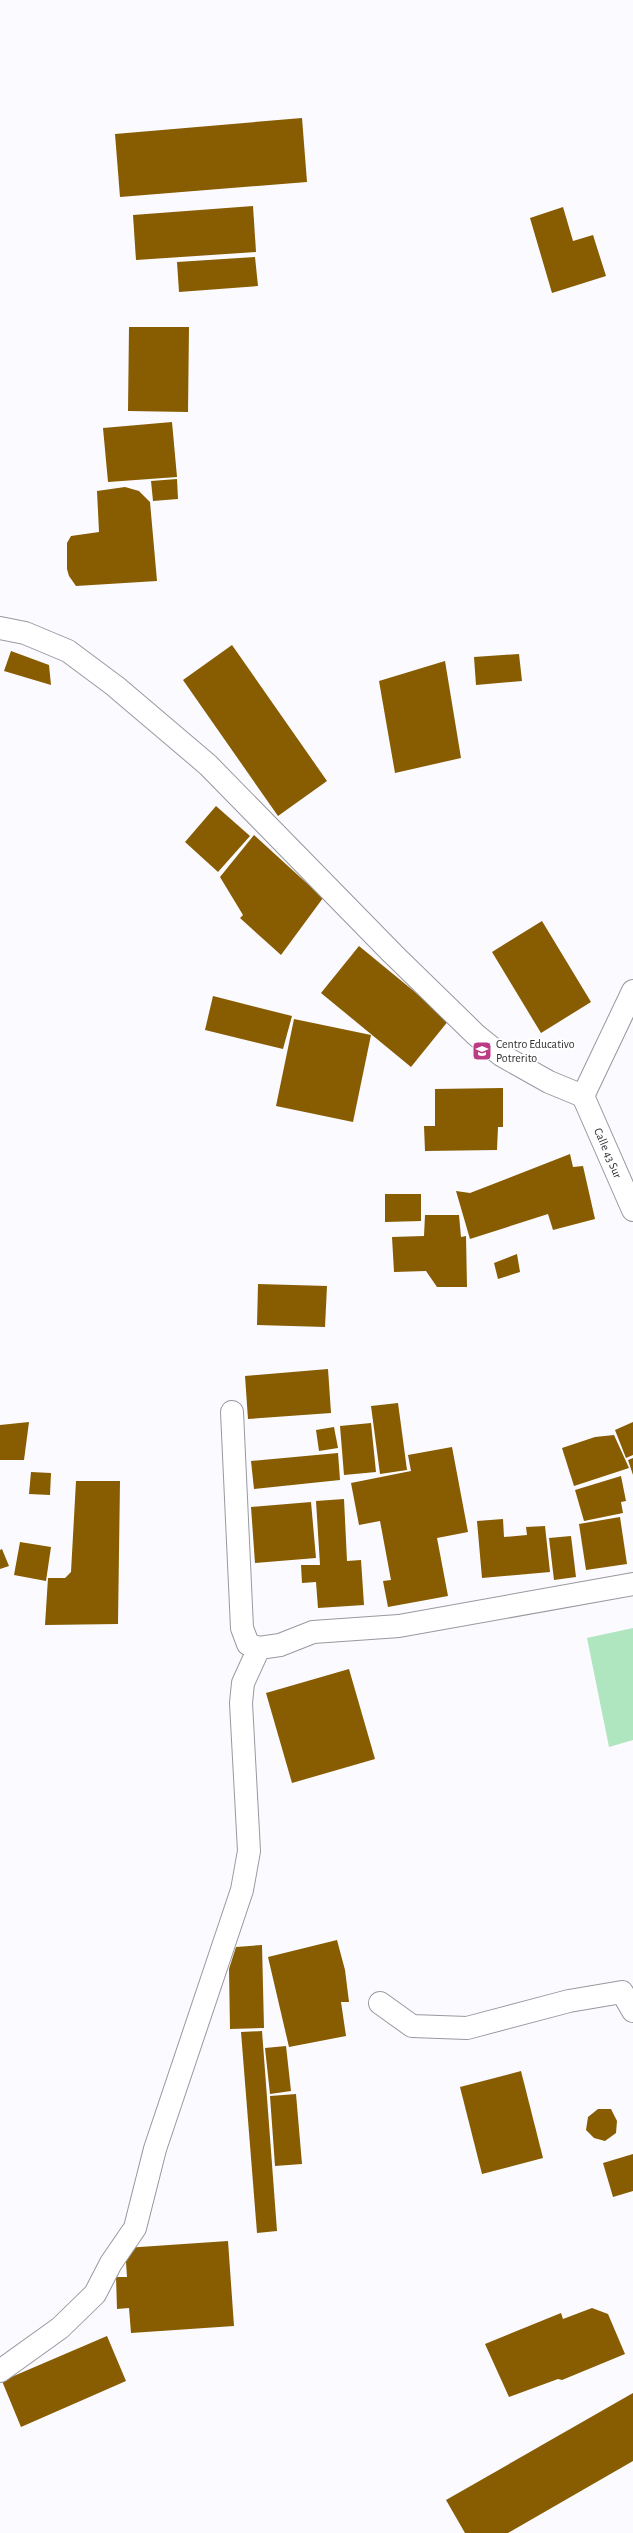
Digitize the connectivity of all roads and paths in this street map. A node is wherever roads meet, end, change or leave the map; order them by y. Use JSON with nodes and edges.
{"nodes":[{"id":1,"x":0,"y":628,"type":"edge"},
{"id":2,"x":633,"y":991,"type":"edge"},
{"id":3,"x":583,"y":1096,"type":"junction"},
{"id":4,"x":633,"y":1210,"type":"edge"},
{"id":5,"x":232,"y":1412,"type":"dead end"},
{"id":6,"x":633,"y":1584,"type":"edge"},
{"id":7,"x":259,"y":1648,"type":"junction"},
{"id":8,"x":380,"y":2002,"type":"dead end"},
{"id":9,"x":633,"y":2011,"type":"edge"},
{"id":10,"x":0,"y":2371,"type":"edge"}],
"edges":[{"from":1,"to":3,"type":"street"},
{"from":2,"to":3,"type":"street"},
{"from":3,"to":4,"type":"street","name":"Calle 43 Sur"},
{"from":5,"to":7,"type":"street"},
{"from":6,"to":7,"type":"street"},
{"from":7,"to":10,"type":"street"},
{"from":8,"to":9,"type":"street"}]}
